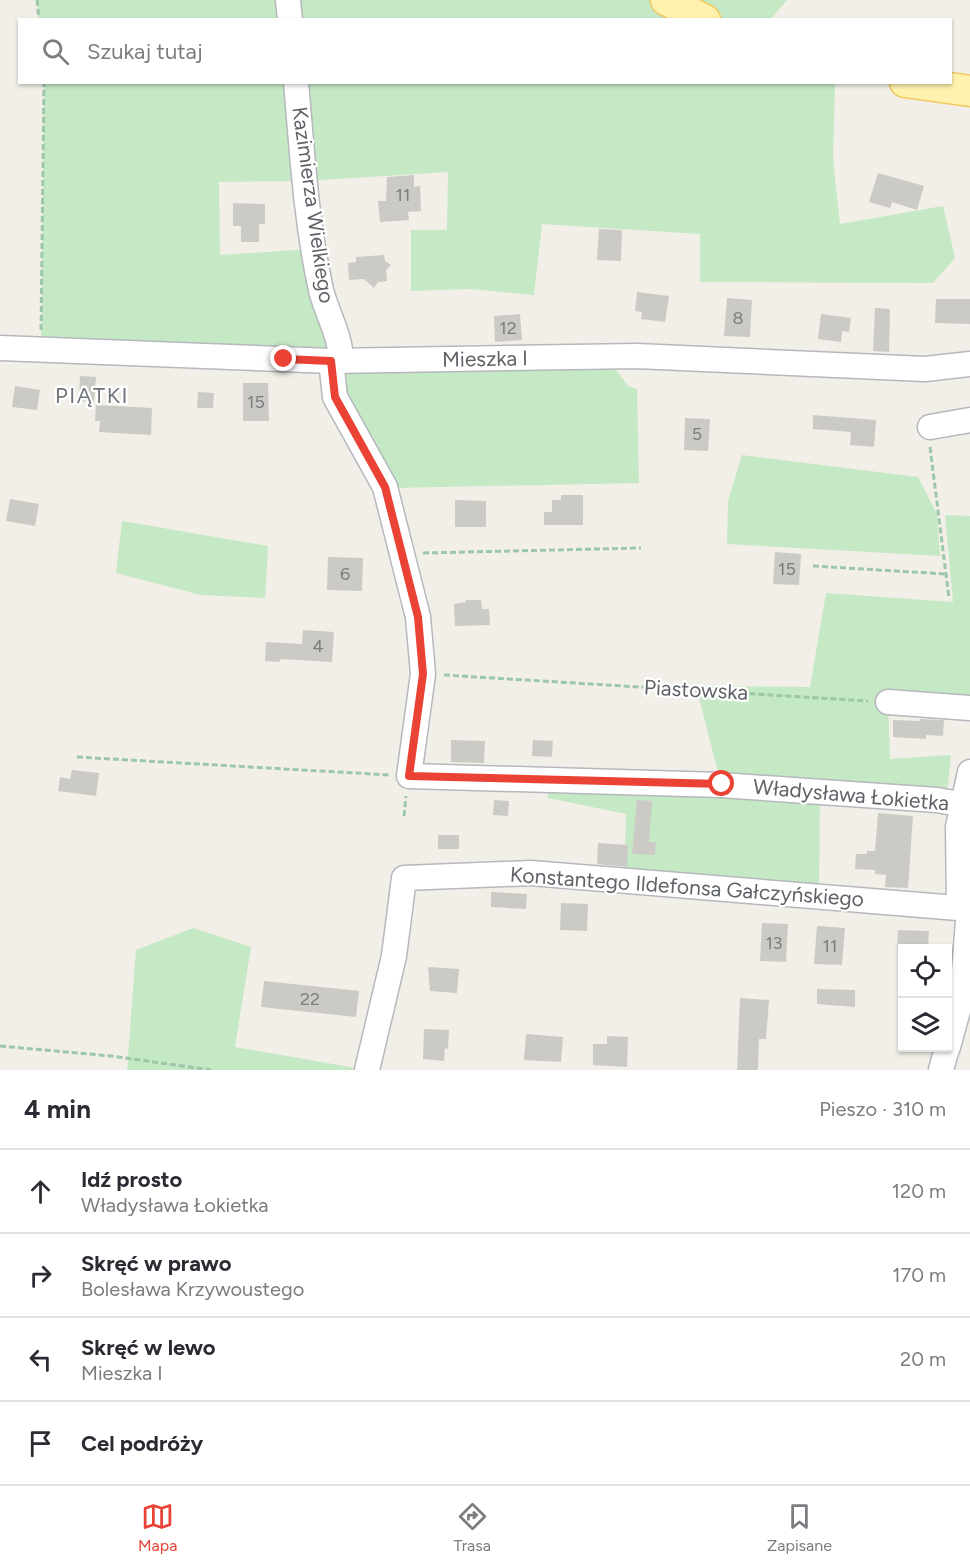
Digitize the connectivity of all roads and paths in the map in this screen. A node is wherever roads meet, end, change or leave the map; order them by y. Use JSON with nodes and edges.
{"nodes":[{"id":1,"x":38,"y":0,"type":"edge"},
{"id":2,"x":288,"y":0,"type":"edge"},
{"id":3,"x":666,"y":0,"type":"edge"},
{"id":4,"x":39,"y":18,"type":"edge"},
{"id":5,"x":290,"y":18,"type":"edge"},
{"id":6,"x":701,"y":18,"type":"edge"},
{"id":7,"x":44,"y":84,"type":"edge"},
{"id":8,"x":296,"y":84,"type":"edge"},
{"id":9,"x":919,"y":84,"type":"edge"},
{"id":10,"x":970,"y":91,"type":"edge"},
{"id":11,"x":0,"y":348,"type":"edge"},
{"id":12,"x":41,"y":350,"type":"junction"},
{"id":13,"x":336,"y":361,"type":"junction"},
{"id":14,"x":970,"y":364,"type":"edge"},
{"id":15,"x":970,"y":420,"type":"edge"},
{"id":16,"x":930,"y":427,"type":"joint"},
{"id":17,"x":641,"y":548,"type":"dead end"},
{"id":18,"x":403,"y":553,"type":"junction"},
{"id":19,"x":813,"y":566,"type":"dead end"},
{"id":20,"x":946,"y":574,"type":"junction"},
{"id":21,"x":949,"y":598,"type":"dead end"},
{"id":22,"x":423,"y":674,"type":"junction"},
{"id":23,"x":888,"y":702,"type":"joint"},
{"id":24,"x":970,"y":708,"type":"edge"},
{"id":25,"x":77,"y":757,"type":"dead end"},
{"id":26,"x":970,"y":772,"type":"edge"},
{"id":27,"x":409,"y":776,"type":"junction"},
{"id":28,"x":966,"y":806,"type":"edge"},
{"id":29,"x":966,"y":909,"type":"edge"},
{"id":30,"x":952,"y":1030,"type":"edge"},
{"id":31,"x":0,"y":1046,"type":"edge"},
{"id":32,"x":946,"y":1052,"type":"edge"},
{"id":33,"x":211,"y":1070,"type":"edge"},
{"id":34,"x":367,"y":1070,"type":"edge"},
{"id":35,"x":941,"y":1070,"type":"edge"}],
"edges":[{"from":1,"to":4,"type":"path"},
{"from":2,"to":5,"type":"street"},
{"from":3,"to":6,"type":"main road"},
{"from":7,"to":12,"type":"path"},
{"from":8,"to":13,"type":"street","name":"Kazimierza Wielkiego"},
{"from":9,"to":10,"type":"main road"},
{"from":11,"to":12,"type":"street","name":"Mieszka I"},
{"from":12,"to":13,"type":"street","name":"Mieszka I"},
{"from":13,"to":14,"type":"street","name":"Mieszka I"},
{"from":13,"to":18,"type":"street","name":"Kazimierza Wielkiego"},
{"from":15,"to":16,"type":"street"},
{"from":16,"to":20,"type":"path"},
{"from":17,"to":18,"type":"path"},
{"from":18,"to":22,"type":"street","name":"Kazimierza Wielkiego"},
{"from":19,"to":20,"type":"path"},
{"from":20,"to":21,"type":"path"},
{"from":22,"to":23,"type":"path","name":"Piastowska"},
{"from":22,"to":27,"type":"street","name":"Kazimierza Wielkiego"},
{"from":23,"to":24,"type":"street"},
{"from":25,"to":27,"type":"path"},
{"from":26,"to":28,"type":"street"},
{"from":27,"to":28,"type":"street","name":"Władysława Łokietka"},
{"from":28,"to":29,"type":"street"},
{"from":29,"to":30,"type":"street"},
{"from":29,"to":34,"type":"street","name":"Konstantego Ildefonsa Gałczyńskiego"},
{"from":31,"to":33,"type":"path"},
{"from":32,"to":35,"type":"street"}]}
